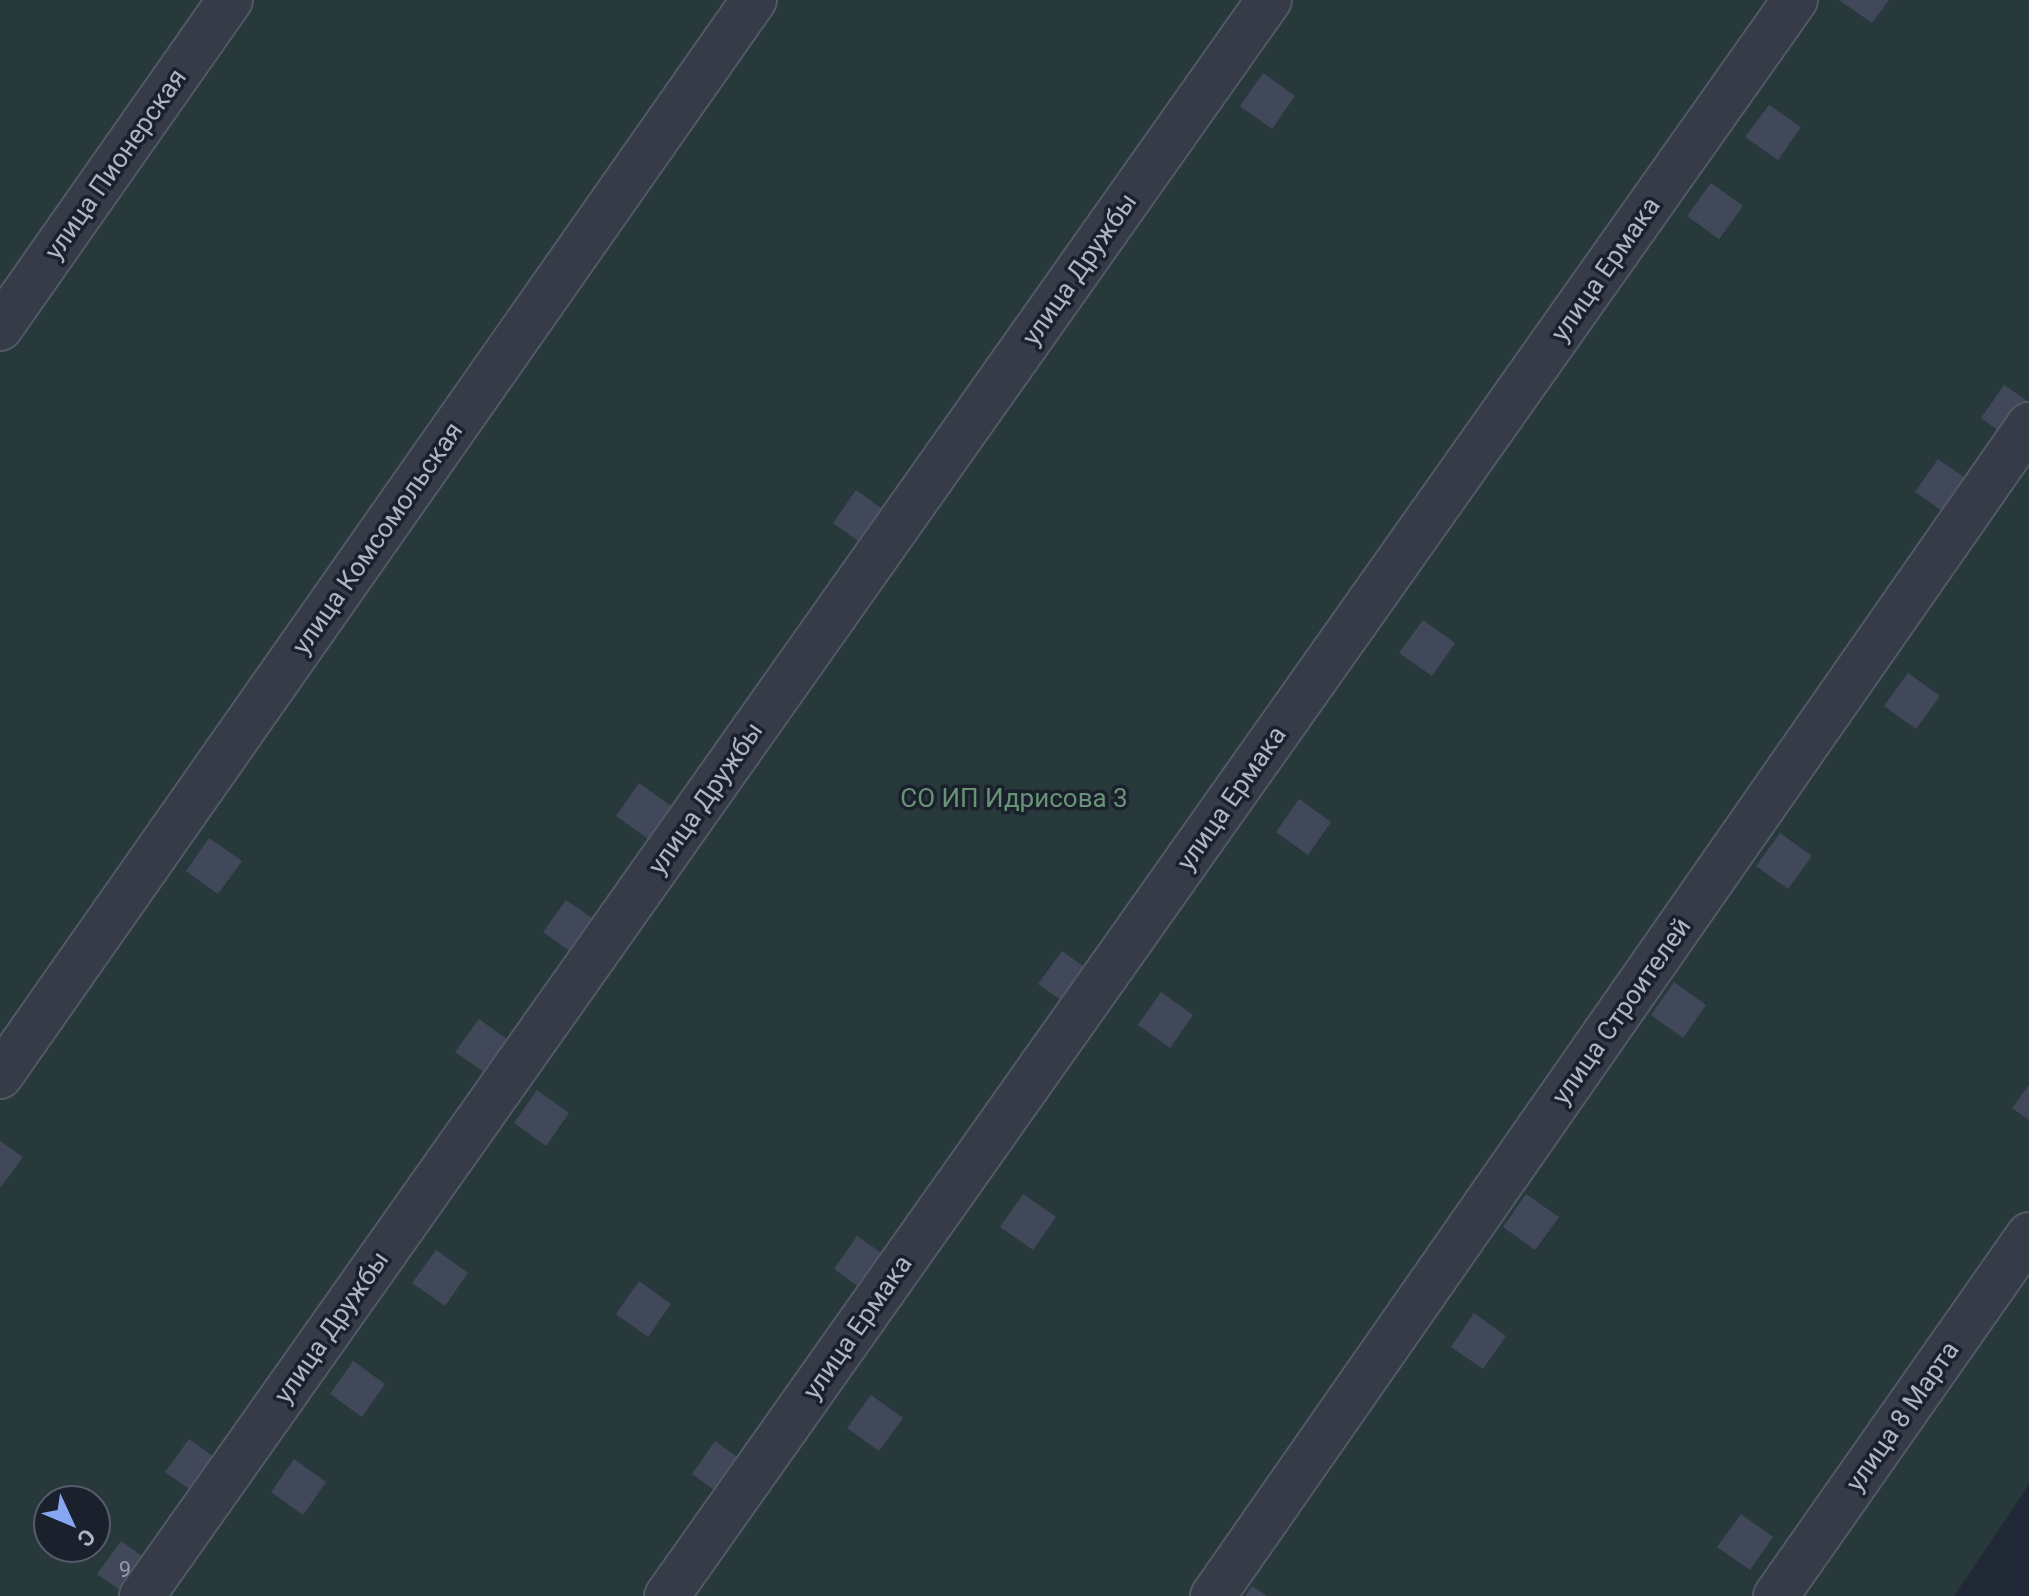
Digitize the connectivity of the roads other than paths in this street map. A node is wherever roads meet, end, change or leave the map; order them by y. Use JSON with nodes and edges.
{"nodes":[{"id":1,"x":230,"y":0,"type":"edge"},
{"id":2,"x":754,"y":0,"type":"edge"},
{"id":3,"x":1269,"y":0,"type":"edge"},
{"id":4,"x":1795,"y":0,"type":"edge"},
{"id":5,"x":0,"y":328,"type":"edge"},
{"id":6,"x":2029,"y":425,"type":"edge"},
{"id":7,"x":0,"y":1076,"type":"edge"},
{"id":8,"x":2029,"y":1235,"type":"edge"},
{"id":9,"x":142,"y":1596,"type":"edge"},
{"id":10,"x":667,"y":1596,"type":"edge"},
{"id":11,"x":1213,"y":1596,"type":"edge"},
{"id":12,"x":1776,"y":1596,"type":"edge"}],
"edges":[{"from":1,"to":5,"type":"street","name":"улица Пионерская"},
{"from":2,"to":7,"type":"street","name":"улица Комсомольская"},
{"from":3,"to":9,"type":"street","name":"улица Дружбы"},
{"from":4,"to":10,"type":"street","name":"улица Ермака"},
{"from":6,"to":11,"type":"street","name":"улица Строителей"},
{"from":8,"to":12,"type":"street","name":"улица 8 Марта"}]}
